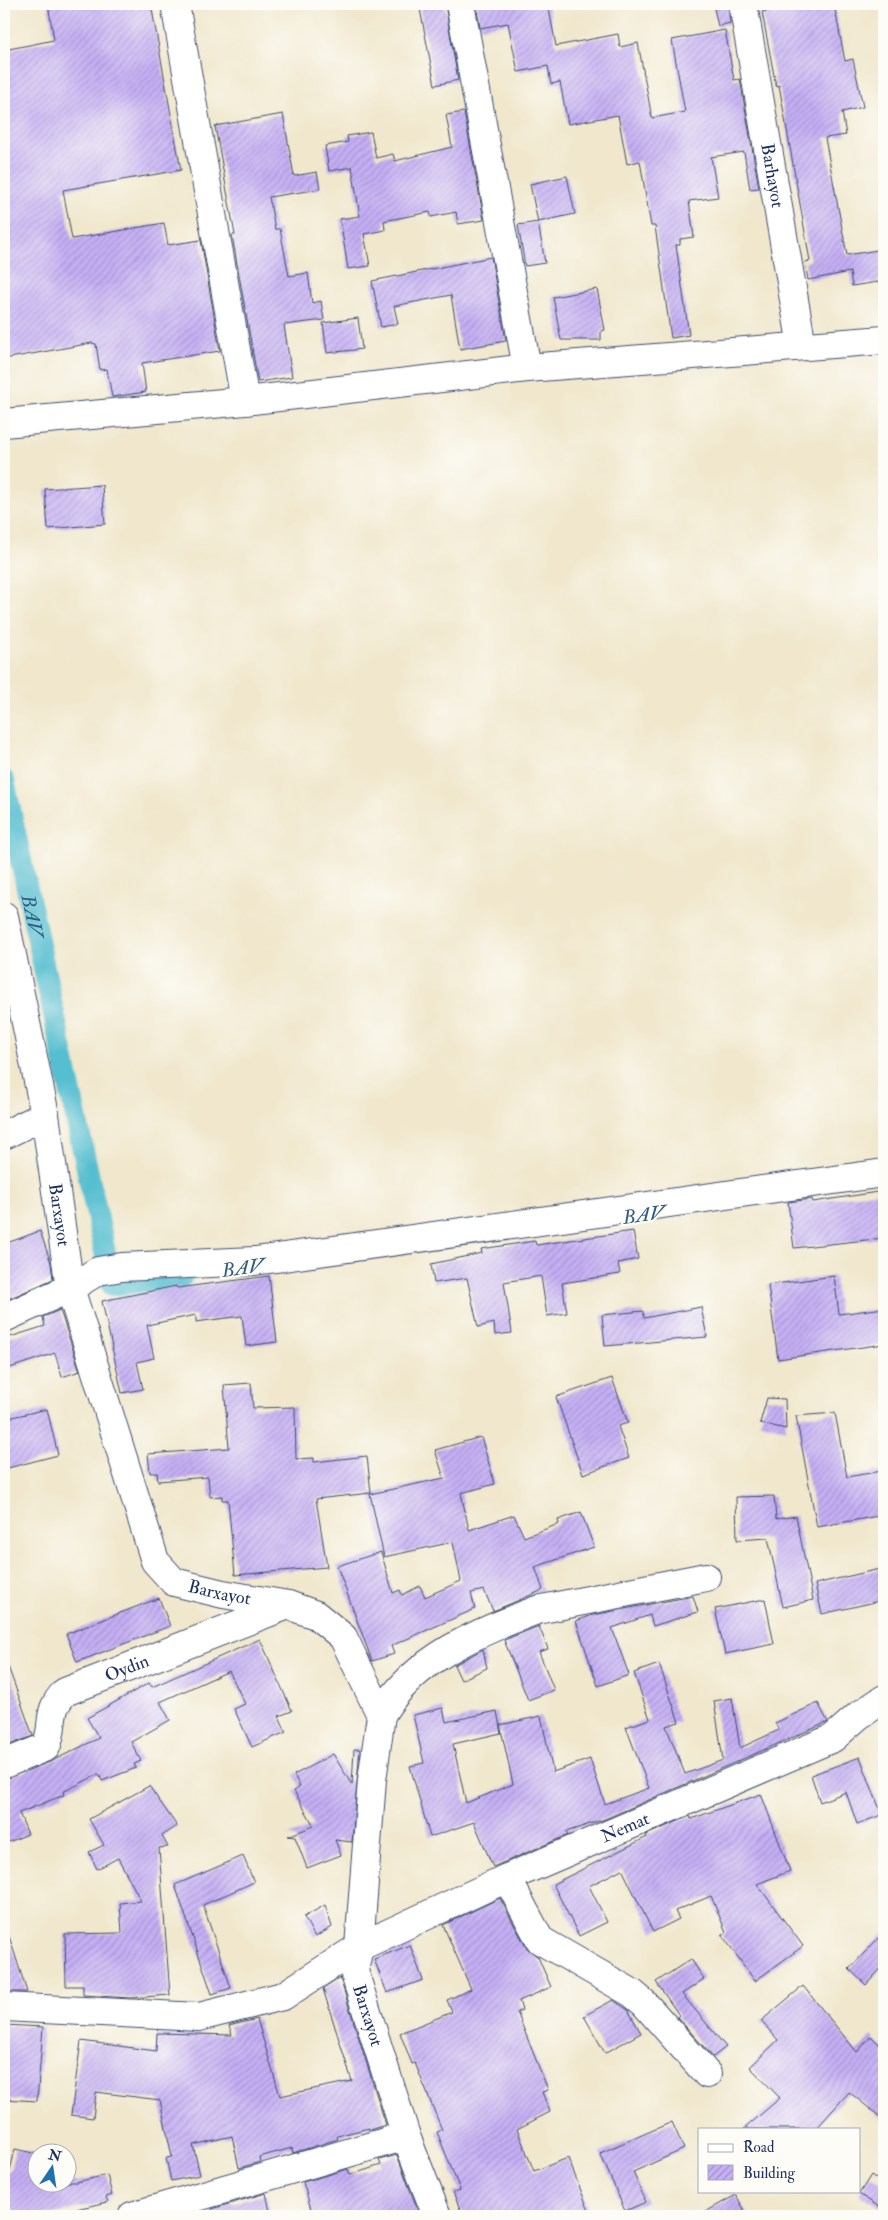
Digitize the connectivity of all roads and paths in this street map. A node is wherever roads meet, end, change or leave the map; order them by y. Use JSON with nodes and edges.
{"nodes":[{"id":1,"x":175,"y":4,"type":"edge"},
{"id":2,"x":460,"y":4,"type":"edge"},
{"id":3,"x":743,"y":4,"type":"edge"},
{"id":4,"x":884,"y":340,"type":"edge"},
{"id":5,"x":802,"y":346,"type":"junction"},
{"id":6,"x":527,"y":368,"type":"junction"},
{"id":7,"x":245,"y":401,"type":"junction"},
{"id":8,"x":4,"y":423,"type":"edge"},
{"id":9,"x":4,"y":916,"type":"edge"},
{"id":10,"x":45,"y":1115,"type":"junction"},
{"id":11,"x":4,"y":1135,"type":"edge"},
{"id":12,"x":884,"y":1174,"type":"edge"},
{"id":13,"x":70,"y":1288,"type":"junction"},
{"id":14,"x":4,"y":1318,"type":"edge"},
{"id":15,"x":706,"y":1577,"type":"dead end"},
{"id":16,"x":288,"y":1605,"type":"junction"},
{"id":17,"x":884,"y":1699,"type":"edge"},
{"id":18,"x":380,"y":1716,"type":"junction"},
{"id":19,"x":4,"y":1764,"type":"edge"},
{"id":20,"x":507,"y":1878,"type":"junction"},
{"id":21,"x":359,"y":1947,"type":"junction"},
{"id":22,"x":4,"y":2007,"type":"edge"},
{"id":23,"x":707,"y":2074,"type":"dead end"},
{"id":24,"x":406,"y":2136,"type":"junction"},
{"id":25,"x":132,"y":2216,"type":"edge"},
{"id":26,"x":437,"y":2216,"type":"edge"}],
"edges":[{"from":1,"to":7,"type":"street"},
{"from":2,"to":6,"type":"street"},
{"from":3,"to":5,"type":"street","name":"Barhayot"},
{"from":4,"to":5,"type":"street"},
{"from":5,"to":6,"type":"street"},
{"from":6,"to":7,"type":"street"},
{"from":7,"to":8,"type":"street"},
{"from":9,"to":10,"type":"street","name":"Barxayot"},
{"from":10,"to":11,"type":"street"},
{"from":10,"to":13,"type":"street","name":"Barxayot"},
{"from":12,"to":13,"type":"street"},
{"from":13,"to":14,"type":"street"},
{"from":13,"to":16,"type":"street","name":"Barxayot"},
{"from":15,"to":18,"type":"street"},
{"from":16,"to":18,"type":"street","name":"Barxayot"},
{"from":16,"to":19,"type":"street","name":"Oydin"},
{"from":17,"to":20,"type":"street","name":"Nemat"},
{"from":18,"to":21,"type":"street","name":"Barxayot"},
{"from":20,"to":21,"type":"street","name":"Nemat"},
{"from":20,"to":23,"type":"street"},
{"from":21,"to":22,"type":"street","name":"Nemat"},
{"from":21,"to":24,"type":"street","name":"Barxayot"},
{"from":24,"to":25,"type":"street"},
{"from":24,"to":26,"type":"street","name":"Barxayot"}]}
